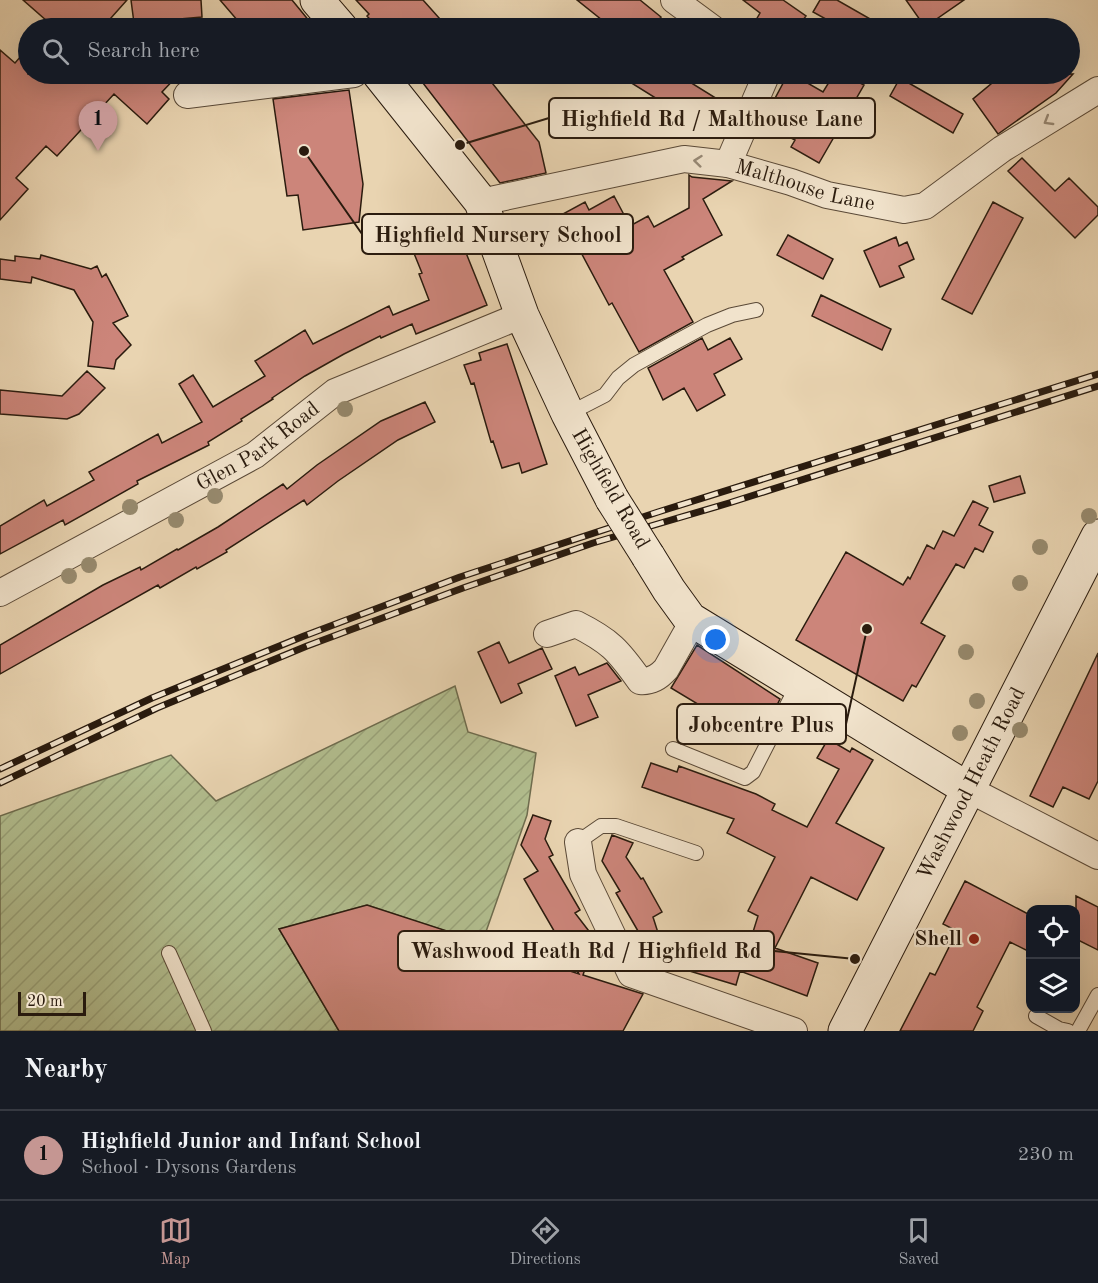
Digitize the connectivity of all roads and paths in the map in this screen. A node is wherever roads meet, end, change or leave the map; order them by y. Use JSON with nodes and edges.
{"nodes":[{"id":1,"x":318,"y":0,"type":"edge"},
{"id":2,"x":674,"y":0,"type":"edge"},
{"id":3,"x":333,"y":18,"type":"edge"},
{"id":4,"x":698,"y":18,"type":"edge"},
{"id":5,"x":274,"y":84,"type":"edge"},
{"id":6,"x":387,"y":84,"type":"edge"},
{"id":7,"x":762,"y":84,"type":"edge"},
{"id":8,"x":1098,"y":90,"type":"edge"},
{"id":9,"x":187,"y":95,"type":"dead end"},
{"id":10,"x":728,"y":164,"type":"junction"},
{"id":11,"x":481,"y":202,"type":"junction"},
{"id":12,"x":756,"y":310,"type":"dead end"},
{"id":13,"x":522,"y":315,"type":"junction"},
{"id":14,"x":568,"y":414,"type":"junction"},
{"id":15,"x":1098,"y":536,"type":"edge"},
{"id":16,"x":0,"y":593,"type":"edge"},
{"id":17,"x":693,"y":621,"type":"junction"},
{"id":18,"x":547,"y":634,"type":"dead end"},
{"id":19,"x":797,"y":686,"type":"junction"},
{"id":20,"x":673,"y":748,"type":"dead end"},
{"id":21,"x":968,"y":789,"type":"junction"},
{"id":22,"x":578,"y":842,"type":"joint"},
{"id":23,"x":696,"y":853,"type":"dead end"},
{"id":24,"x":1098,"y":856,"type":"edge"},
{"id":25,"x":169,"y":953,"type":"dead end"},
{"id":26,"x":1098,"y":995,"type":"edge"},
{"id":27,"x":1036,"y":1016,"type":"dead end"},
{"id":28,"x":204,"y":1031,"type":"edge"},
{"id":29,"x":794,"y":1031,"type":"edge"},
{"id":30,"x":845,"y":1031,"type":"edge"},
{"id":31,"x":1068,"y":1031,"type":"edge"},
{"id":32,"x":1078,"y":1031,"type":"edge"}],
"edges":[{"from":1,"to":3,"type":"main road"},
{"from":2,"to":4,"type":"street"},
{"from":5,"to":9,"type":"street"},
{"from":6,"to":11,"type":"main road","name":"Highfield Road"},
{"from":7,"to":10,"type":"street"},
{"from":8,"to":10,"type":"street","name":"Malthouse Lane","one_way":true},
{"from":10,"to":11,"type":"street","name":"Malthouse Lane","one_way":true},
{"from":11,"to":13,"type":"main road","name":"Highfield Road"},
{"from":12,"to":14,"type":"lane"},
{"from":13,"to":14,"type":"main road","name":"Highfield Road"},
{"from":13,"to":16,"type":"street","name":"Glen Park Road"},
{"from":14,"to":17,"type":"main road","name":"Highfield Road","bridge":true},
{"from":15,"to":21,"type":"main road","name":"Washwood Heath Road"},
{"from":17,"to":18,"type":"street"},
{"from":17,"to":19,"type":"main road","name":"Highfield Road"},
{"from":19,"to":20,"type":"lane"},
{"from":19,"to":21,"type":"main road","name":"Highfield Road"},
{"from":21,"to":24,"type":"street"},
{"from":21,"to":30,"type":"main road","name":"Washwood Heath Road"},
{"from":22,"to":23,"type":"lane"},
{"from":22,"to":29,"type":"street"},
{"from":25,"to":28,"type":"lane"},
{"from":26,"to":32,"type":"lane"},
{"from":27,"to":31,"type":"lane"}]}
